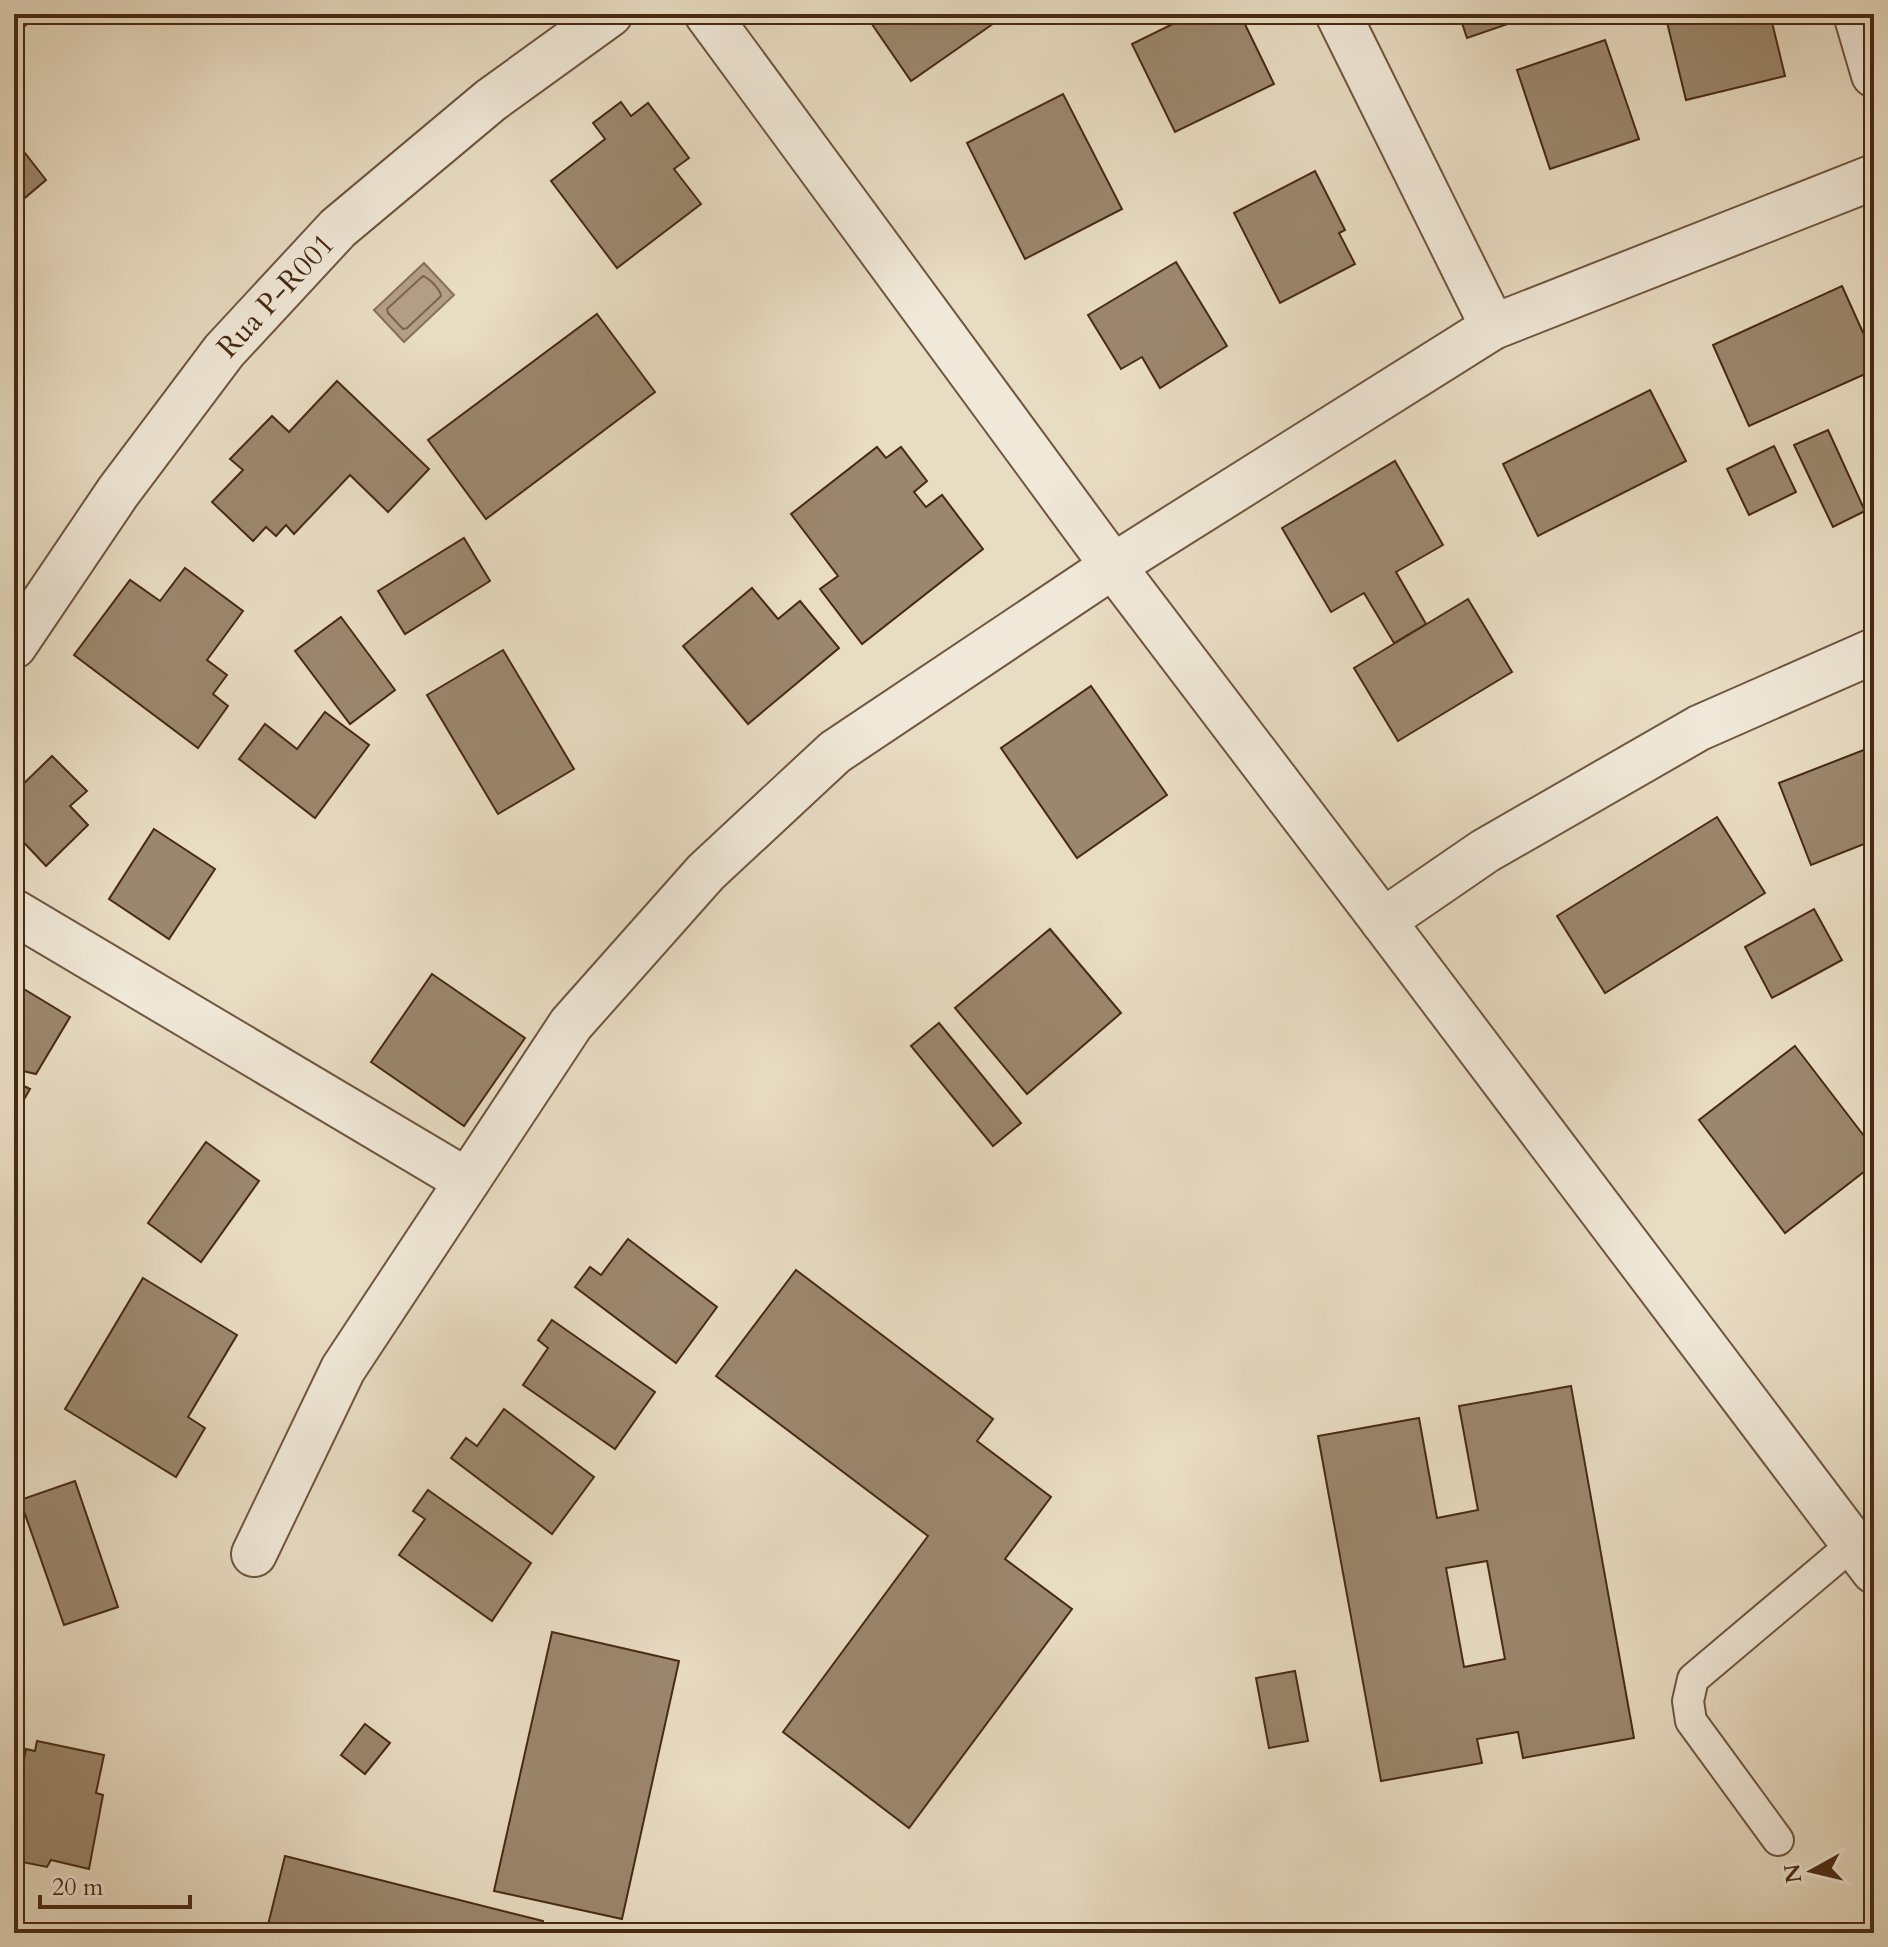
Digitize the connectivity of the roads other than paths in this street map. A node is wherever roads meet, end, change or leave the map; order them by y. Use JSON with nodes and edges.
{"nodes":[{"id":1,"x":610,"y":14,"type":"edge"},
{"id":2,"x":707,"y":14,"type":"edge"},
{"id":3,"x":1338,"y":14,"type":"edge"},
{"id":4,"x":1856,"y":14,"type":"edge"},
{"id":5,"x":1874,"y":75,"type":"edge"},
{"id":6,"x":1874,"y":177,"type":"edge"},
{"id":7,"x":1493,"y":327,"type":"junction"},
{"id":8,"x":1113,"y":566,"type":"junction"},
{"id":9,"x":14,"y":646,"type":"edge"},
{"id":10,"x":1874,"y":651,"type":"edge"},
{"id":11,"x":14,"y":912,"type":"edge"},
{"id":12,"x":1383,"y":921,"type":"junction"},
{"id":13,"x":467,"y":1181,"type":"junction"},
{"id":14,"x":254,"y":1554,"type":"dead end"},
{"id":15,"x":1864,"y":1558,"type":"edge"},
{"id":16,"x":1778,"y":1840,"type":"dead end"}],
"edges":[{"from":1,"to":9,"type":"street","name":"Rua P-R001"},
{"from":2,"to":8,"type":"street"},
{"from":3,"to":7,"type":"street"},
{"from":4,"to":5,"type":"street"},
{"from":6,"to":7,"type":"street"},
{"from":7,"to":8,"type":"street"},
{"from":8,"to":12,"type":"street"},
{"from":8,"to":13,"type":"street"},
{"from":10,"to":12,"type":"street"},
{"from":11,"to":13,"type":"street"},
{"from":12,"to":15,"type":"street"},
{"from":13,"to":14,"type":"street"},
{"from":15,"to":16,"type":"lane"}]}
